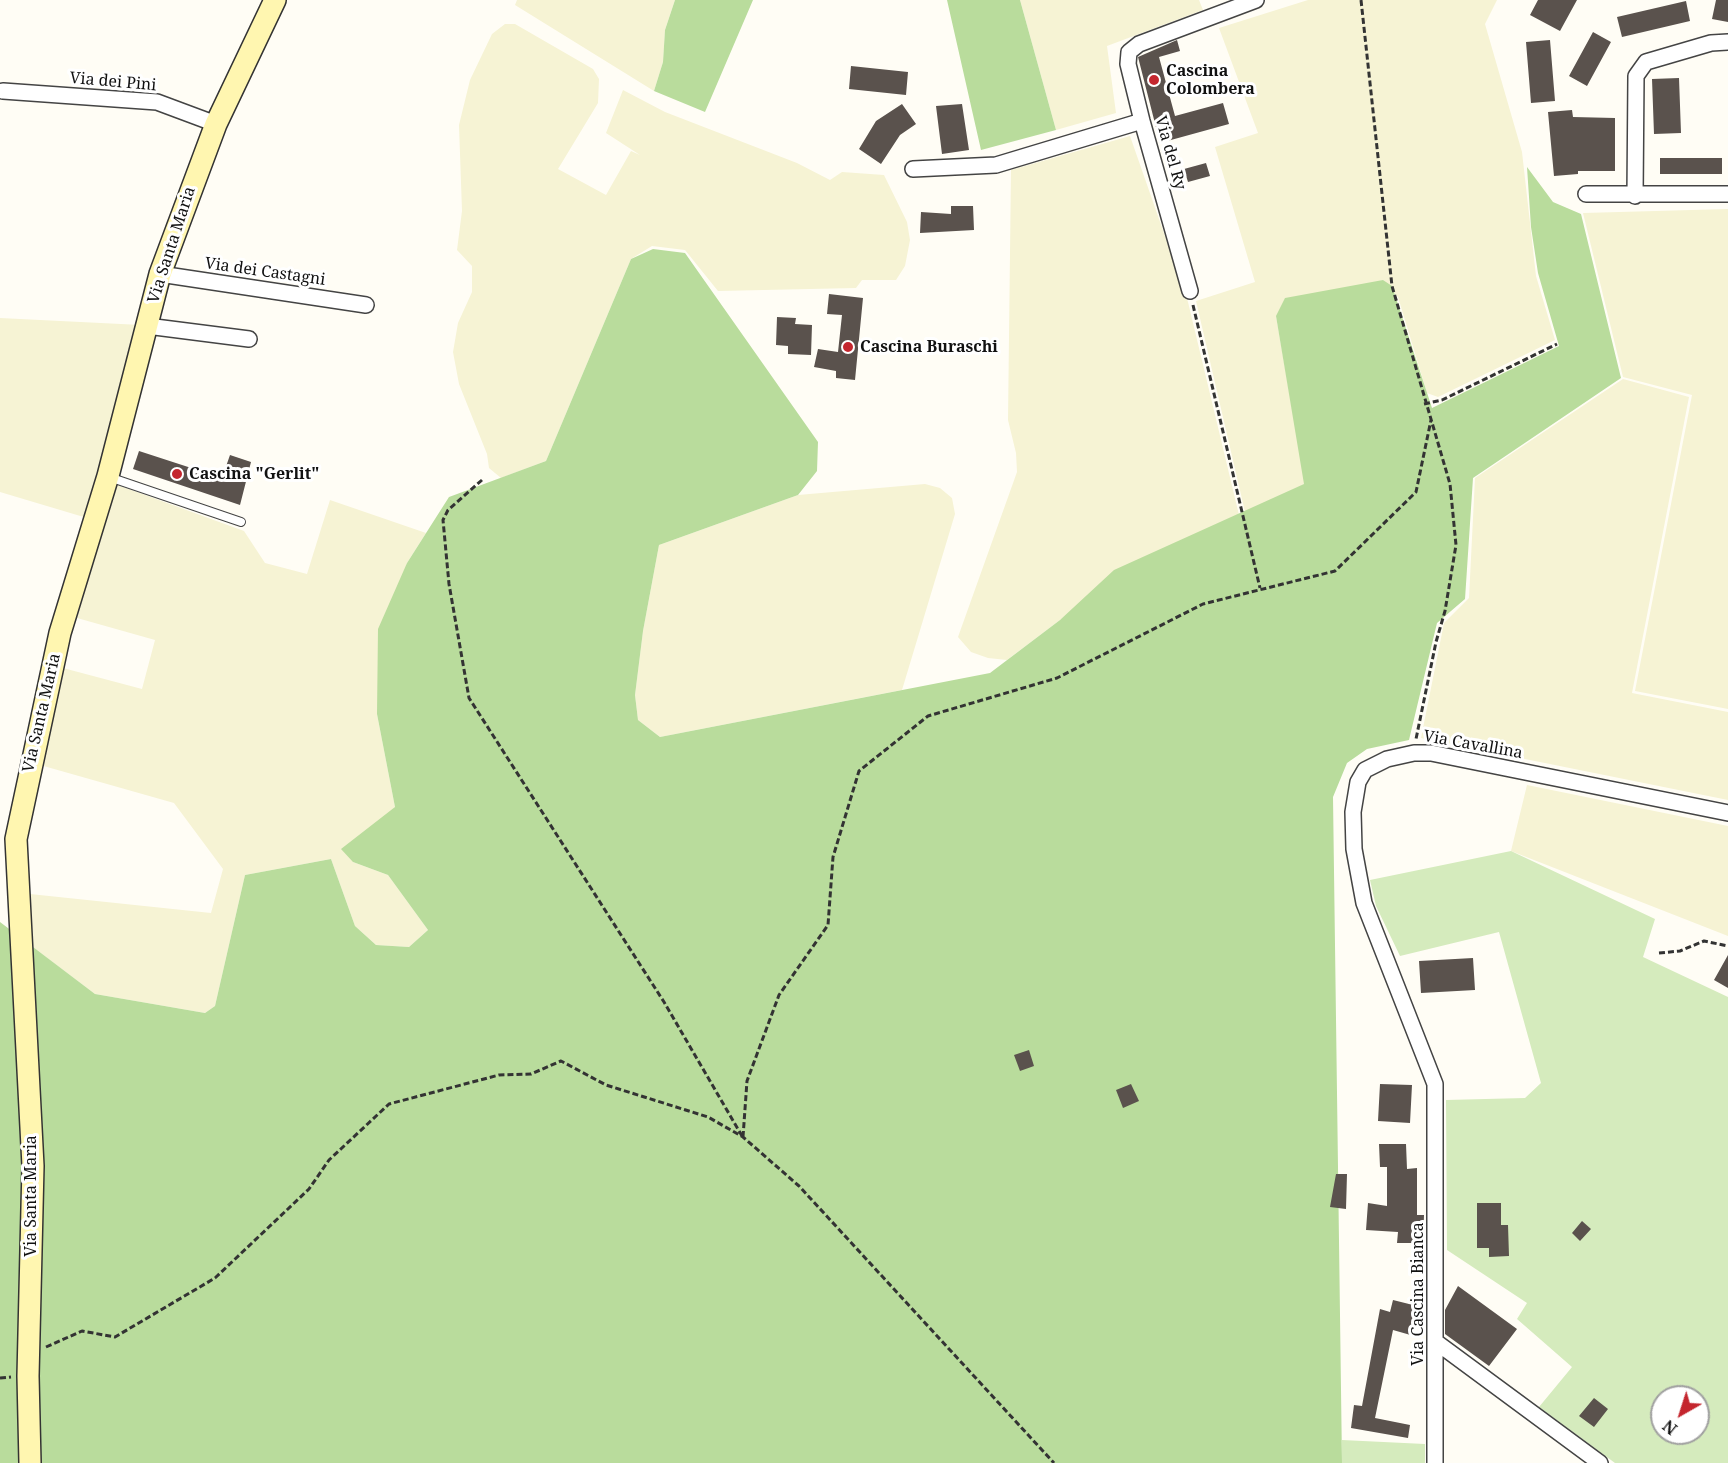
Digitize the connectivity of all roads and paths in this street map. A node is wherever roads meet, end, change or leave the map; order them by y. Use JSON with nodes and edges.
{"nodes":[{"id":1,"x":275,"y":0,"type":"edge"},
{"id":2,"x":1256,"y":0,"type":"edge"},
{"id":3,"x":1361,"y":0,"type":"edge"},
{"id":4,"x":1728,"y":42,"type":"edge"},
{"id":5,"x":3,"y":92,"type":"dead end"},
{"id":6,"x":1142,"y":121,"type":"junction"},
{"id":7,"x":216,"y":124,"type":"junction"},
{"id":8,"x":913,"y":169,"type":"dead end"},
{"id":9,"x":1586,"y":194,"type":"dead end"},
{"id":10,"x":1728,"y":194,"type":"edge"},
{"id":11,"x":1635,"y":195,"type":"junction"},
{"id":12,"x":160,"y":274,"type":"junction"},
{"id":13,"x":1190,"y":291,"type":"joint"},
{"id":14,"x":366,"y":305,"type":"dead end"},
{"id":15,"x":147,"y":326,"type":"junction"},
{"id":16,"x":249,"y":339,"type":"dead end"},
{"id":17,"x":1557,"y":344,"type":"dead end"},
{"id":18,"x":1424,"y":404,"type":"junction"},
{"id":19,"x":1431,"y":420,"type":"junction"},
{"id":20,"x":108,"y":476,"type":"junction"},
{"id":21,"x":482,"y":480,"type":"dead end"},
{"id":22,"x":242,"y":522,"type":"dead end"},
{"id":23,"x":1260,"y":588,"type":"junction"},
{"id":24,"x":1414,"y":753,"type":"junction"},
{"id":25,"x":1728,"y":813,"type":"edge"},
{"id":26,"x":1728,"y":946,"type":"edge"},
{"id":27,"x":1659,"y":953,"type":"dead end"},
{"id":28,"x":1435,"y":1124,"type":"joint"},
{"id":29,"x":743,"y":1137,"type":"junction"},
{"id":30,"x":1436,"y":1342,"type":"junction"},
{"id":31,"x":28,"y":1355,"type":"junction"},
{"id":32,"x":30,"y":1463,"type":"edge"},
{"id":33,"x":1054,"y":1463,"type":"edge"},
{"id":34,"x":1435,"y":1463,"type":"edge"},
{"id":35,"x":1600,"y":1463,"type":"edge"}],
"edges":[{"from":1,"to":7,"type":"street","name":"Via Santa Maria"},
{"from":2,"to":6,"type":"street","name":"Via del Ry"},
{"from":3,"to":18,"type":"path"},
{"from":4,"to":11,"type":"street"},
{"from":5,"to":7,"type":"street","name":"Via dei Pini"},
{"from":6,"to":8,"type":"street"},
{"from":6,"to":13,"type":"street","name":"Via del Ry"},
{"from":7,"to":12,"type":"street","name":"Via Santa Maria"},
{"from":9,"to":11,"type":"street"},
{"from":10,"to":11,"type":"street"},
{"from":12,"to":14,"type":"street","name":"Via dei Castagni"},
{"from":12,"to":15,"type":"street","name":"Via Santa Maria"},
{"from":13,"to":23,"type":"path"},
{"from":15,"to":16,"type":"street"},
{"from":15,"to":20,"type":"street","name":"Via Santa Maria"},
{"from":17,"to":18,"type":"path"},
{"from":18,"to":19,"type":"path"},
{"from":19,"to":23,"type":"path"},
{"from":19,"to":24,"type":"path"},
{"from":20,"to":22,"type":"lane"},
{"from":20,"to":31,"type":"street","name":"Via Santa Maria"},
{"from":21,"to":29,"type":"path"},
{"from":23,"to":29,"type":"path"},
{"from":24,"to":25,"type":"street","name":"Via Cavallina"},
{"from":24,"to":28,"type":"street","name":"Via Cavallina"},
{"from":26,"to":27,"type":"path"},
{"from":28,"to":30,"type":"street","name":"Via Cascina Bianca"},
{"from":29,"to":31,"type":"path"},
{"from":29,"to":33,"type":"path"},
{"from":30,"to":34,"type":"street","name":"Via Cascina Bianca"},
{"from":30,"to":35,"type":"street"},
{"from":31,"to":32,"type":"street","name":"Via Santa Maria"}]}
